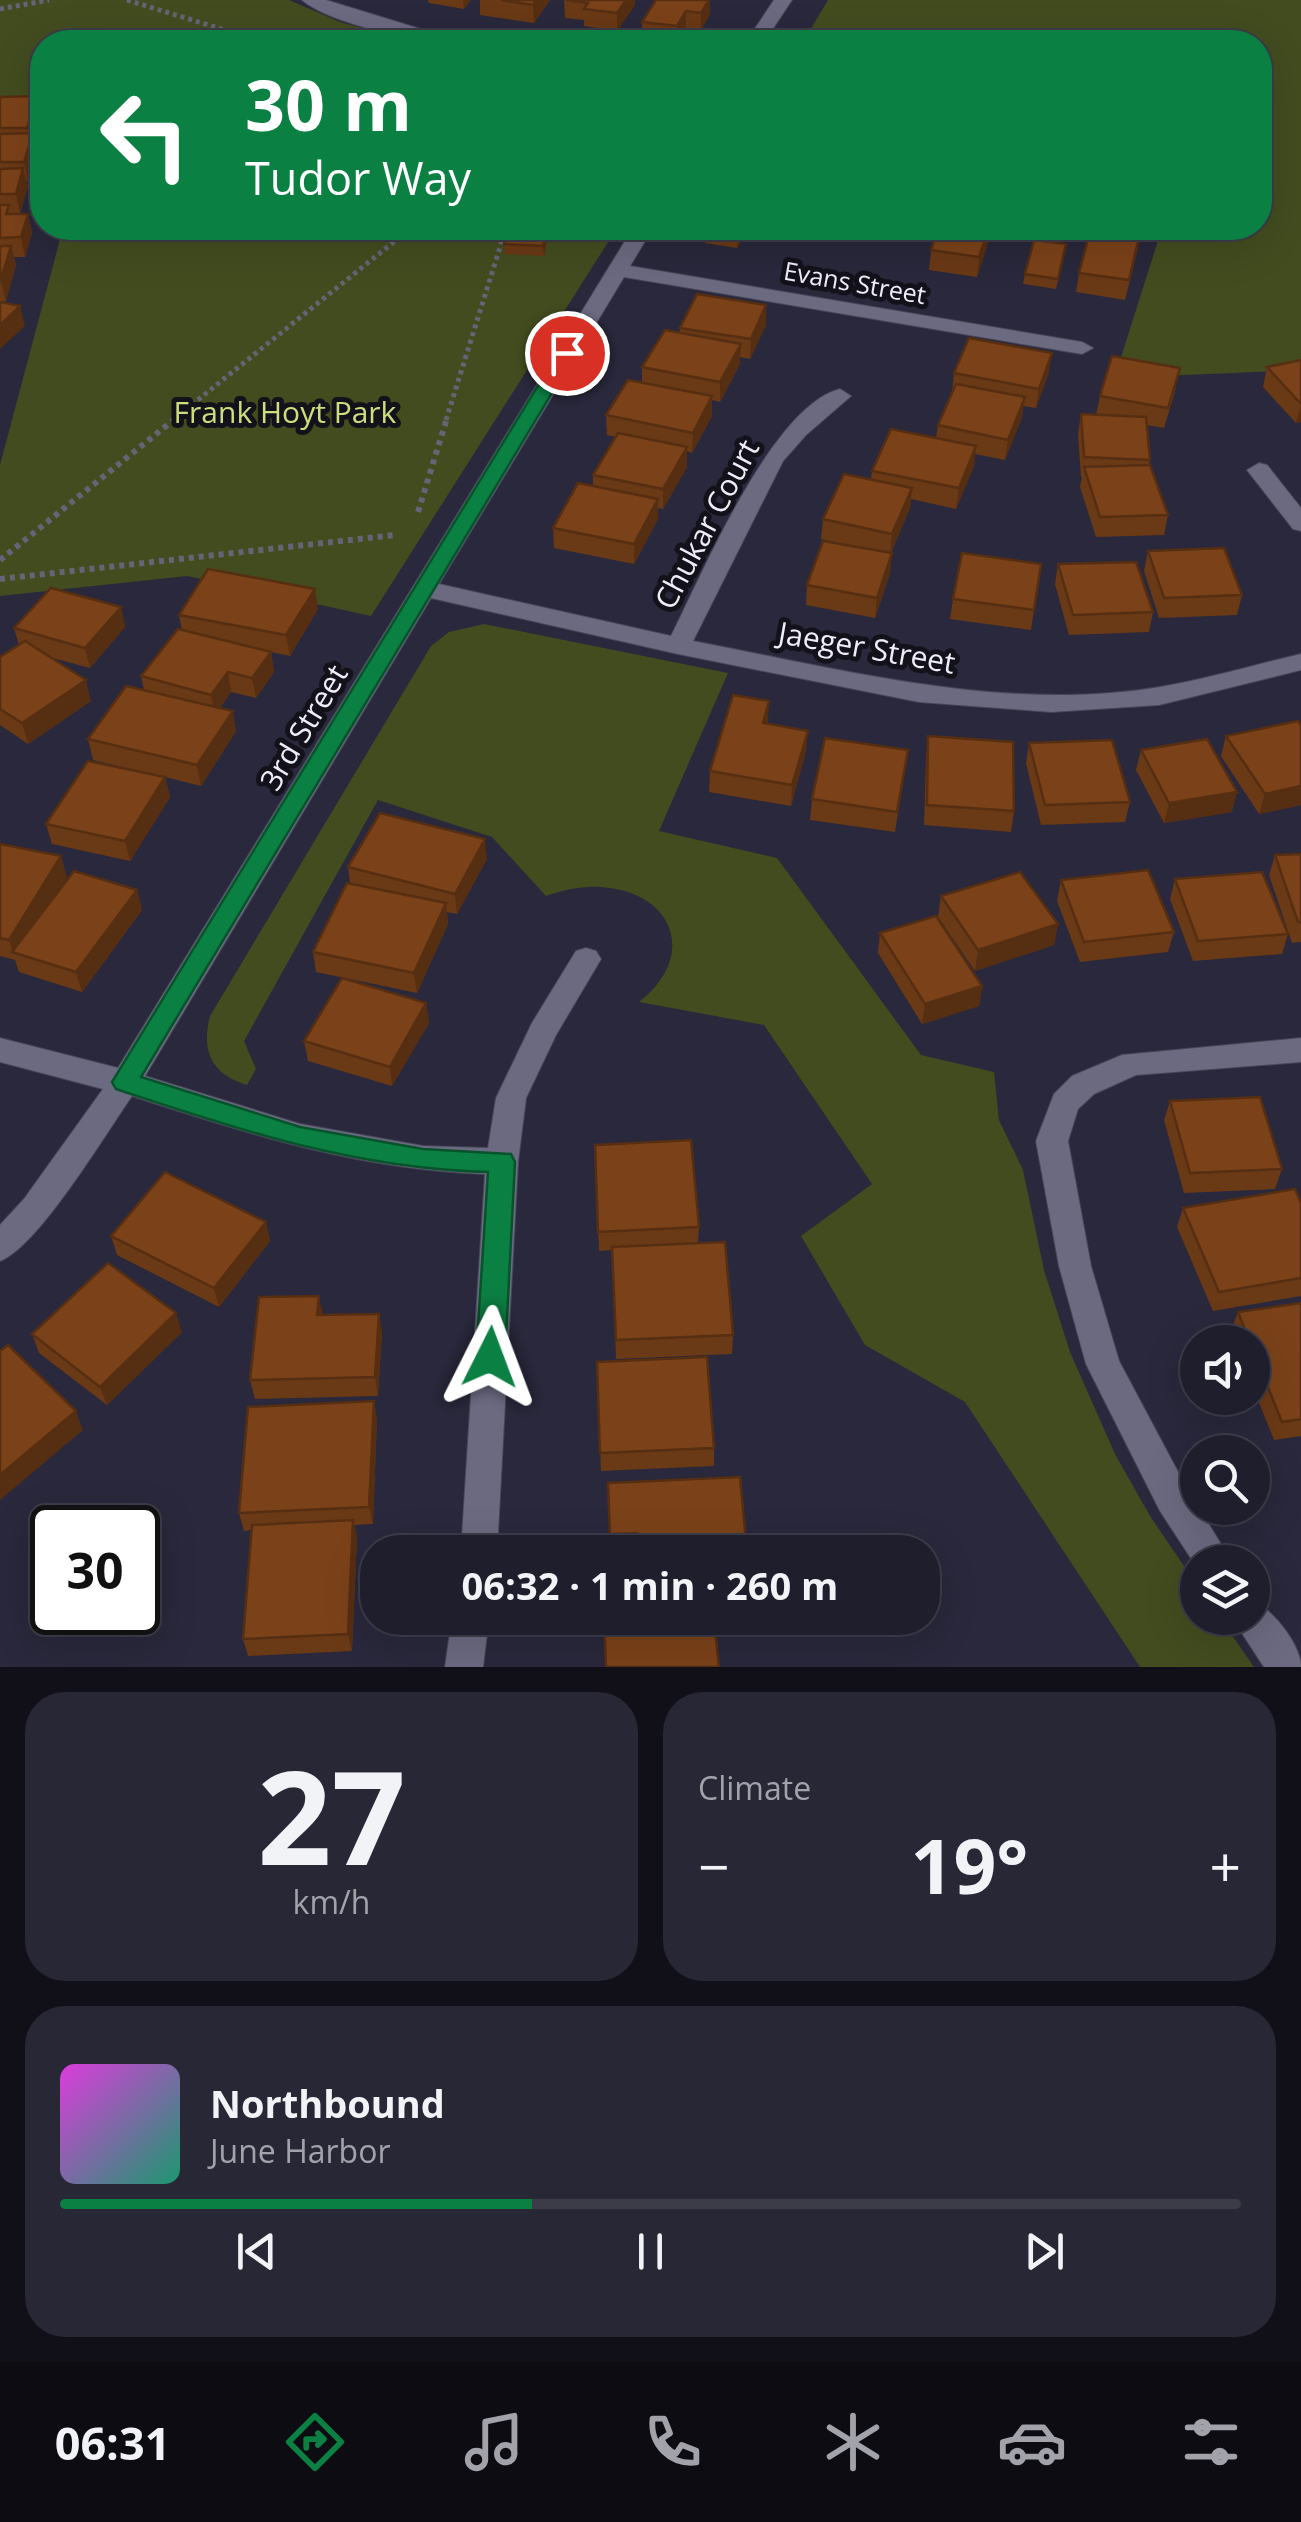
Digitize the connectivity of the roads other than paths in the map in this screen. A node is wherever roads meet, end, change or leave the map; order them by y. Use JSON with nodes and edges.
{"nodes":[{"id":1,"x":311,"y":0,"type":"edge"},
{"id":2,"x":783,"y":0,"type":"edge"},
{"id":3,"x":391,"y":30,"type":"edge"},
{"id":4,"x":764,"y":30,"type":"edge"},
{"id":5,"x":636,"y":240,"type":"edge"},
{"id":6,"x":618,"y":270,"type":"junction"},
{"id":7,"x":1082,"y":348,"type":"dead end"},
{"id":8,"x":840,"y":396,"type":"dead end"},
{"id":9,"x":1259,"y":470,"type":"dead end"},
{"id":10,"x":1301,"y":524,"type":"edge"},
{"id":11,"x":426,"y":589,"type":"junction"},
{"id":12,"x":678,"y":646,"type":"junction"},
{"id":13,"x":1301,"y":662,"type":"edge"},
{"id":14,"x":586,"y":960,"type":"dead end"},
{"id":15,"x":0,"y":1050,"type":"edge"},
{"id":16,"x":1301,"y":1050,"type":"edge"},
{"id":17,"x":125,"y":1082,"type":"junction"},
{"id":18,"x":502,"y":1162,"type":"junction"},
{"id":19,"x":0,"y":1247,"type":"edge"},
{"id":20,"x":480,"y":1535,"type":"edge"},
{"id":21,"x":1203,"y":1545,"type":"edge"},
{"id":22,"x":469,"y":1635,"type":"edge"},
{"id":23,"x":1263,"y":1635,"type":"edge"},
{"id":24,"x":464,"y":1667,"type":"edge"},
{"id":25,"x":1286,"y":1667,"type":"edge"}],
"edges":[{"from":1,"to":3,"type":"street"},
{"from":2,"to":4,"type":"street"},
{"from":5,"to":6,"type":"street","name":"3rd Street"},
{"from":6,"to":7,"type":"street","name":"Evans Street"},
{"from":6,"to":11,"type":"street","name":"3rd Street"},
{"from":8,"to":12,"type":"street","name":"Chukar Court"},
{"from":9,"to":10,"type":"street"},
{"from":11,"to":12,"type":"street","name":"Jaeger Street"},
{"from":11,"to":17,"type":"street","name":"3rd Street"},
{"from":12,"to":13,"type":"street","name":"Jaeger Street"},
{"from":14,"to":18,"type":"street"},
{"from":15,"to":17,"type":"street"},
{"from":16,"to":21,"type":"street"},
{"from":17,"to":18,"type":"street"},
{"from":17,"to":19,"type":"street","name":"3rd Street"},
{"from":18,"to":20,"type":"street"},
{"from":22,"to":24,"type":"street"},
{"from":23,"to":25,"type":"street"}]}
